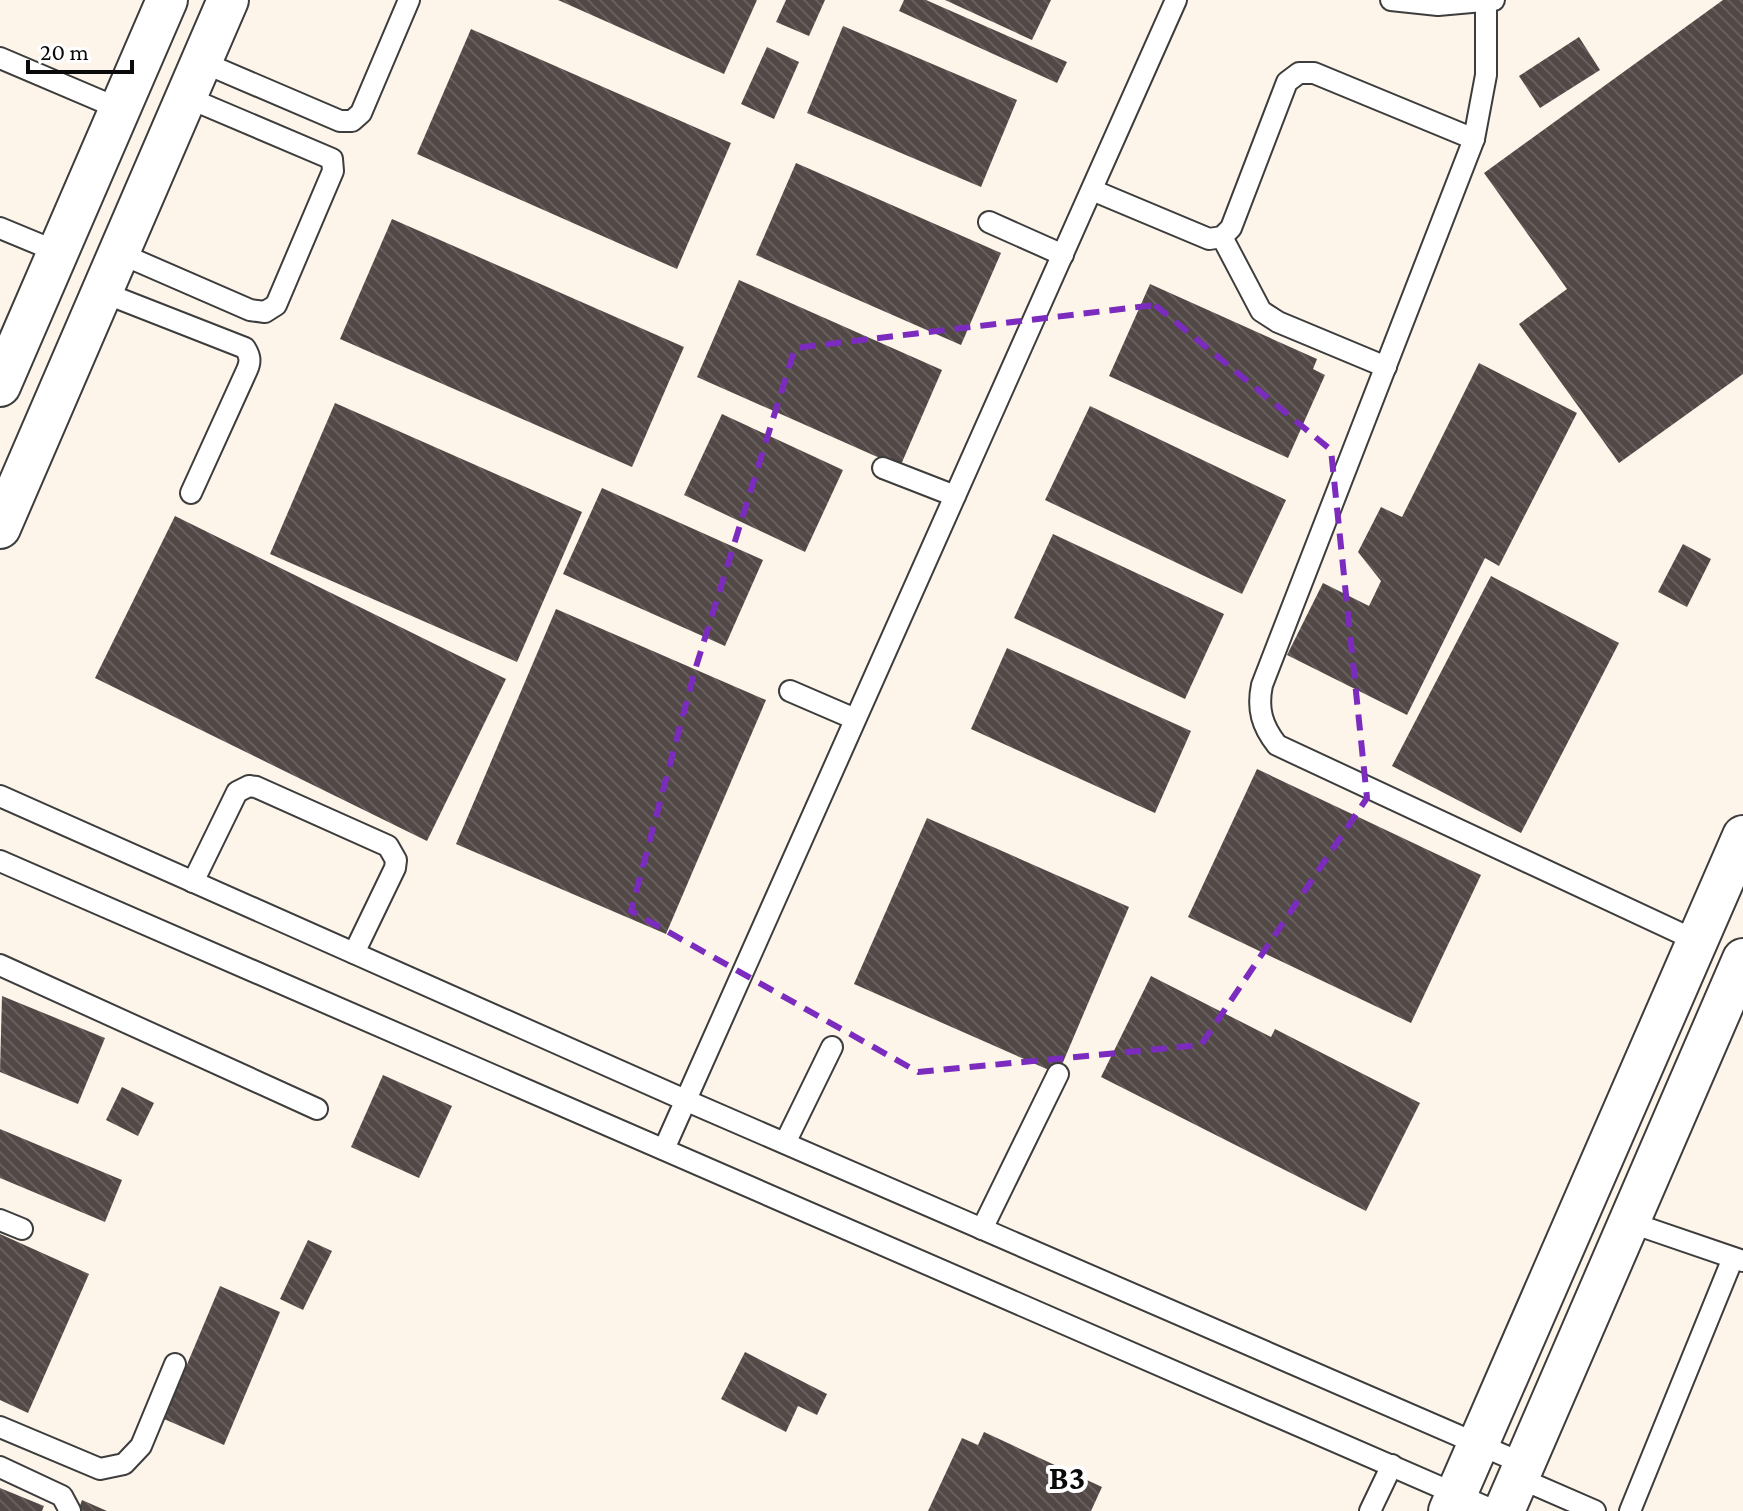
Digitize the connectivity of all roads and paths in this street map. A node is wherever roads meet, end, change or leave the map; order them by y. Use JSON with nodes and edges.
{"nodes":[{"id":1,"x":167,"y":0,"type":"edge"},
{"id":2,"x":228,"y":0,"type":"edge"},
{"id":3,"x":409,"y":0,"type":"edge"},
{"id":4,"x":1176,"y":0,"type":"edge"},
{"id":5,"x":1391,"y":0,"type":"edge"},
{"id":6,"x":1490,"y":1,"type":"edge"},
{"id":7,"x":0,"y":58,"type":"edge"},
{"id":8,"x":202,"y":62,"type":"junction"},
{"id":9,"x":186,"y":97,"type":"junction"},
{"id":10,"x":120,"y":109,"type":"junction"},
{"id":11,"x":1474,"y":139,"type":"junction"},
{"id":12,"x":1092,"y":190,"type":"junction"},
{"id":13,"x":989,"y":222,"type":"dead end"},
{"id":14,"x":0,"y":228,"type":"edge"},
{"id":15,"x":1222,"y":237,"type":"junction"},
{"id":16,"x":58,"y":252,"type":"junction"},
{"id":17,"x":119,"y":253,"type":"junction"},
{"id":18,"x":1063,"y":255,"type":"junction"},
{"id":19,"x":102,"y":292,"type":"junction"},
{"id":20,"x":1386,"y":367,"type":"junction"},
{"id":21,"x":0,"y":386,"type":"edge"},
{"id":22,"x":883,"y":468,"type":"dead end"},
{"id":23,"x":191,"y":493,"type":"dead end"},
{"id":24,"x":955,"y":496,"type":"junction"},
{"id":25,"x":0,"y":528,"type":"edge"},
{"id":26,"x":790,"y":691,"type":"dead end"},
{"id":27,"x":855,"y":719,"type":"junction"},
{"id":28,"x":0,"y":796,"type":"edge"},
{"id":29,"x":1743,"y":836,"type":"edge"},
{"id":30,"x":0,"y":861,"type":"edge"},
{"id":31,"x":193,"y":882,"type":"junction"},
{"id":32,"x":1697,"y":941,"type":"junction"},
{"id":33,"x":354,"y":953,"type":"junction"},
{"id":34,"x":1743,"y":959,"type":"edge"},
{"id":35,"x":0,"y":965,"type":"edge"},
{"id":36,"x":832,"y":1047,"type":"dead end"},
{"id":37,"x":1058,"y":1074,"type":"dead end"},
{"id":38,"x":685,"y":1100,"type":"junction"},
{"id":39,"x":317,"y":1109,"type":"dead end"},
{"id":40,"x":785,"y":1143,"type":"junction"},
{"id":41,"x":664,"y":1149,"type":"junction"},
{"id":42,"x":0,"y":1220,"type":"edge"},
{"id":43,"x":1629,"y":1222,"type":"junction"},
{"id":44,"x":22,"y":1229,"type":"dead end"},
{"id":45,"x":982,"y":1229,"type":"junction"},
{"id":46,"x":1738,"y":1259,"type":"edge"},
{"id":47,"x":175,"y":1364,"type":"dead end"},
{"id":48,"x":0,"y":1427,"type":"edge"},
{"id":49,"x":1478,"y":1444,"type":"junction"},
{"id":50,"x":1392,"y":1465,"type":"junction"},
{"id":51,"x":0,"y":1467,"type":"edge"},
{"id":52,"x":1516,"y":1484,"type":"edge"},
{"id":53,"x":1453,"y":1502,"type":"edge"},
{"id":54,"x":70,"y":1511,"type":"edge"},
{"id":55,"x":1370,"y":1511,"type":"edge"},
{"id":56,"x":1495,"y":1511,"type":"edge"},
{"id":57,"x":1595,"y":1511,"type":"edge"},
{"id":58,"x":1630,"y":1511,"type":"edge"}],
"edges":[{"from":1,"to":10,"type":"street"},
{"from":2,"to":8,"type":"street"},
{"from":3,"to":8,"type":"lane"},
{"from":4,"to":12,"type":"lane"},
{"from":5,"to":6,"type":"lane"},
{"from":6,"to":11,"type":"lane"},
{"from":7,"to":10,"type":"lane"},
{"from":8,"to":9,"type":"street"},
{"from":9,"to":17,"type":"street"},
{"from":9,"to":17,"type":"lane"},
{"from":10,"to":16,"type":"street"},
{"from":11,"to":15,"type":"lane"},
{"from":11,"to":20,"type":"lane"},
{"from":12,"to":15,"type":"lane"},
{"from":12,"to":18,"type":"lane"},
{"from":13,"to":18,"type":"lane"},
{"from":14,"to":16,"type":"lane"},
{"from":15,"to":20,"type":"lane"},
{"from":16,"to":21,"type":"street"},
{"from":17,"to":19,"type":"street"},
{"from":18,"to":24,"type":"lane"},
{"from":19,"to":23,"type":"lane"},
{"from":19,"to":25,"type":"street"},
{"from":20,"to":32,"type":"lane"},
{"from":22,"to":24,"type":"lane"},
{"from":24,"to":27,"type":"lane"},
{"from":26,"to":27,"type":"lane"},
{"from":27,"to":38,"type":"lane"},
{"from":28,"to":31,"type":"lane"},
{"from":29,"to":32,"type":"street"},
{"from":30,"to":41,"type":"lane"},
{"from":31,"to":33,"type":"lane"},
{"from":31,"to":33,"type":"lane"},
{"from":32,"to":49,"type":"street"},
{"from":33,"to":38,"type":"lane"},
{"from":34,"to":43,"type":"street"},
{"from":35,"to":39,"type":"lane"},
{"from":36,"to":40,"type":"lane"},
{"from":37,"to":45,"type":"lane"},
{"from":38,"to":40,"type":"lane"},
{"from":38,"to":41,"type":"lane"},
{"from":40,"to":45,"type":"lane"},
{"from":41,"to":50,"type":"lane"},
{"from":42,"to":44,"type":"lane"},
{"from":43,"to":46,"type":"lane"},
{"from":43,"to":52,"type":"street"},
{"from":45,"to":49,"type":"lane"},
{"from":46,"to":58,"type":"lane"},
{"from":47,"to":48,"type":"lane"},
{"from":49,"to":52,"type":"lane"},
{"from":49,"to":53,"type":"street"},
{"from":50,"to":53,"type":"lane"},
{"from":50,"to":55,"type":"lane"},
{"from":51,"to":54,"type":"lane"},
{"from":52,"to":57,"type":"lane"},
{"from":53,"to":56,"type":"lane"}]}
